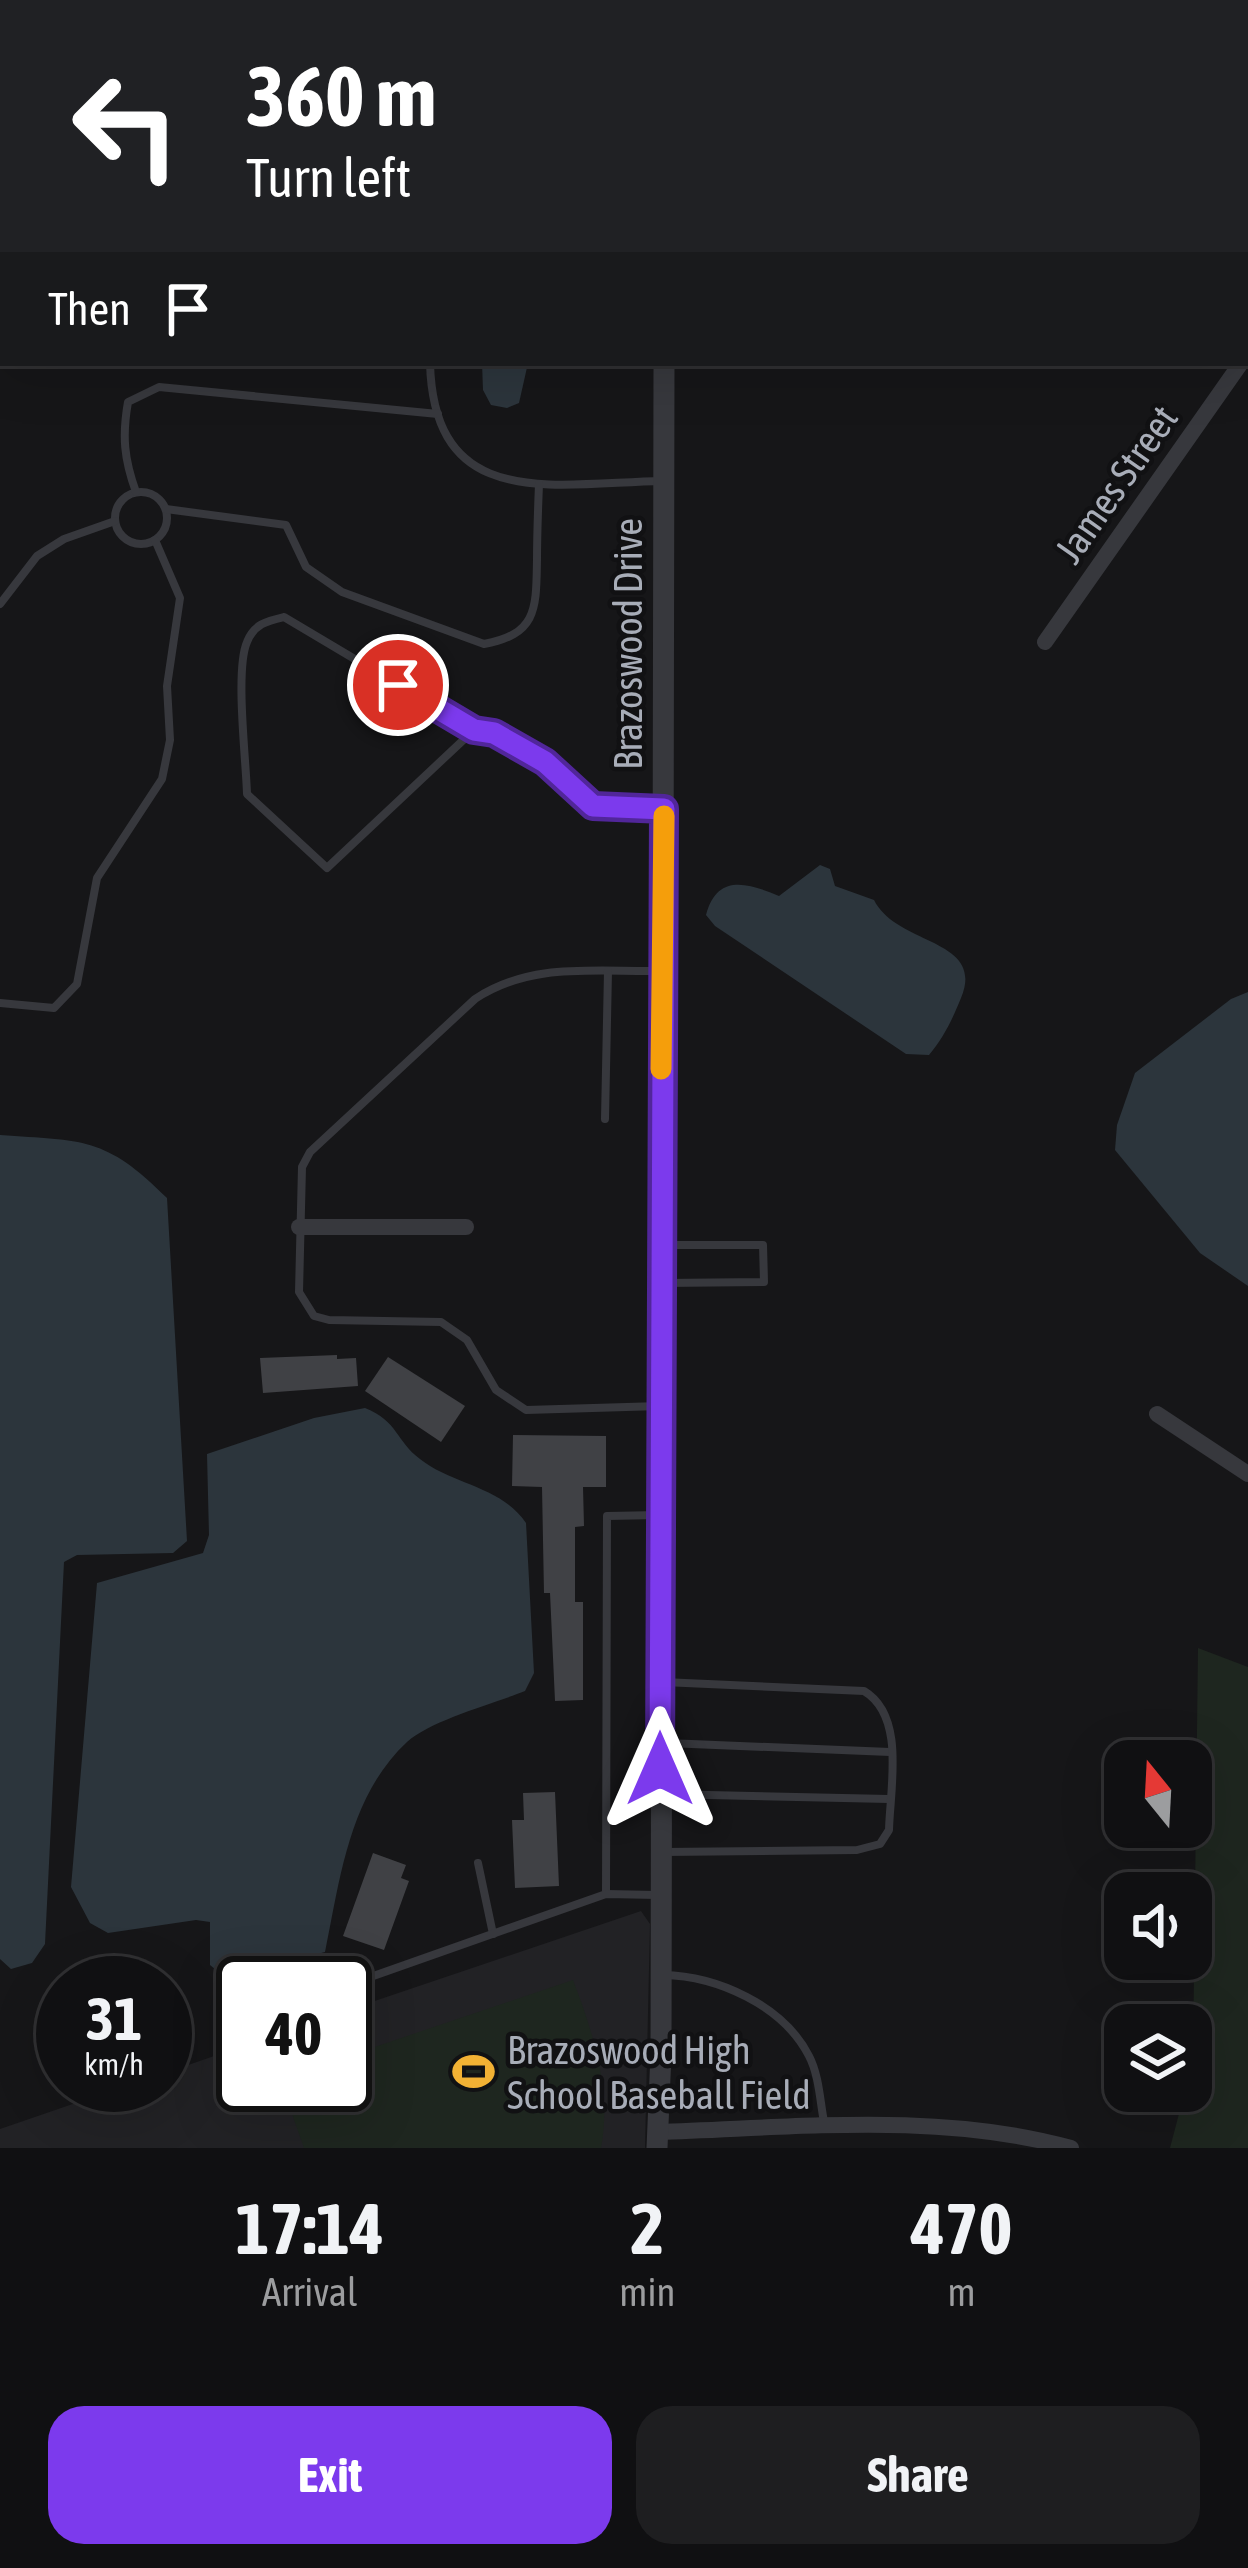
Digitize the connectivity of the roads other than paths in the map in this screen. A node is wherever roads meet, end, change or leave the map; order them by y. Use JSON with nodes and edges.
{"nodes":[{"id":1,"x":430,"y":366,"type":"edge"},
{"id":2,"x":664,"y":366,"type":"edge"},
{"id":3,"x":1239,"y":366,"type":"edge"},
{"id":4,"x":438,"y":414,"type":"junction"},
{"id":5,"x":664,"y":481,"type":"junction"},
{"id":6,"x":539,"y":484,"type":"junction"},
{"id":7,"x":136,"y":492,"type":"junction"},
{"id":8,"x":166,"y":509,"type":"junction"},
{"id":9,"x":115,"y":521,"type":"junction"},
{"id":10,"x":155,"y":540,"type":"junction"},
{"id":11,"x":0,"y":604,"type":"edge"},
{"id":12,"x":1045,"y":642,"type":"dead end"},
{"id":13,"x":474,"y":730,"type":"junction"},
{"id":14,"x":664,"y":809,"type":"junction"},
{"id":15,"x":661,"y":970,"type":"junction"},
{"id":16,"x":608,"y":971,"type":"junction"},
{"id":17,"x":0,"y":1003,"type":"edge"},
{"id":18,"x":604,"y":1119,"type":"dead end"},
{"id":19,"x":298,"y":1227,"type":"junction"},
{"id":20,"x":466,"y":1227,"type":"dead end"},
{"id":21,"x":662,"y":1245,"type":"junction"},
{"id":22,"x":661,"y":1283,"type":"junction"},
{"id":23,"x":662,"y":1406,"type":"junction"},
{"id":24,"x":1156,"y":1414,"type":"dead end"},
{"id":25,"x":1248,"y":1474,"type":"edge"},
{"id":26,"x":661,"y":1515,"type":"junction"},
{"id":27,"x":660,"y":1682,"type":"junction"},
{"id":28,"x":659,"y":1743,"type":"junction"},
{"id":29,"x":890,"y":1752,"type":"junction"},
{"id":30,"x":660,"y":1794,"type":"junction"},
{"id":31,"x":890,"y":1799,"type":"junction"},
{"id":32,"x":661,"y":1852,"type":"junction"},
{"id":33,"x":478,"y":1863,"type":"dead end"},
{"id":34,"x":606,"y":1894,"type":"junction"},
{"id":35,"x":661,"y":1895,"type":"junction"},
{"id":36,"x":494,"y":1934,"type":"junction"},
{"id":37,"x":661,"y":1975,"type":"junction"},
{"id":38,"x":372,"y":1977,"type":"edge"},
{"id":39,"x":825,"y":2127,"type":"junction"},
{"id":40,"x":657,"y":2140,"type":"edge"},
{"id":41,"x":1070,"y":2148,"type":"edge"}],
"edges":[{"from":1,"to":4,"type":"lane"},
{"from":2,"to":5,"type":"street","name":"Brazoswood Drive"},
{"from":3,"to":12,"type":"street","name":"James Street"},
{"from":4,"to":6,"type":"lane"},
{"from":4,"to":7,"type":"lane"},
{"from":5,"to":6,"type":"lane"},
{"from":5,"to":14,"type":"street","name":"Brazoswood Drive"},
{"from":6,"to":8,"type":"lane"},
{"from":7,"to":8,"type":"lane"},
{"from":7,"to":9,"type":"lane"},
{"from":8,"to":10,"type":"lane"},
{"from":9,"to":10,"type":"lane"},
{"from":9,"to":11,"type":"lane"},
{"from":10,"to":17,"type":"lane"},
{"from":13,"to":13,"type":"lane"},
{"from":13,"to":14,"type":"lane"},
{"from":14,"to":15,"type":"street","name":"Brazoswood Drive"},
{"from":15,"to":16,"type":"lane"},
{"from":15,"to":21,"type":"street","name":"Brazoswood Drive"},
{"from":16,"to":18,"type":"lane"},
{"from":16,"to":19,"type":"lane"},
{"from":19,"to":20,"type":"street"},
{"from":19,"to":23,"type":"lane"},
{"from":21,"to":22,"type":"street","name":"Brazoswood Drive"},
{"from":21,"to":22,"type":"lane"},
{"from":22,"to":23,"type":"street","name":"Brazoswood Drive"},
{"from":23,"to":26,"type":"street","name":"Brazoswood Drive"},
{"from":24,"to":25,"type":"street"},
{"from":26,"to":27,"type":"street","name":"Brazoswood Drive"},
{"from":26,"to":34,"type":"lane"},
{"from":27,"to":28,"type":"street","name":"Brazoswood Drive"},
{"from":27,"to":29,"type":"lane"},
{"from":28,"to":29,"type":"lane"},
{"from":28,"to":30,"type":"street","name":"Brazoswood Drive"},
{"from":29,"to":31,"type":"lane"},
{"from":30,"to":31,"type":"lane"},
{"from":30,"to":32,"type":"street","name":"Brazoswood Drive"},
{"from":31,"to":32,"type":"lane"},
{"from":32,"to":35,"type":"street","name":"Brazoswood Drive"},
{"from":33,"to":36,"type":"lane"},
{"from":34,"to":35,"type":"lane"},
{"from":34,"to":36,"type":"lane"},
{"from":35,"to":37,"type":"street","name":"Brazoswood Drive"},
{"from":36,"to":38,"type":"lane"},
{"from":37,"to":39,"type":"lane"},
{"from":37,"to":40,"type":"street","name":"Brazoswood Drive"},
{"from":39,"to":40,"type":"street"},
{"from":39,"to":41,"type":"street"}]}
